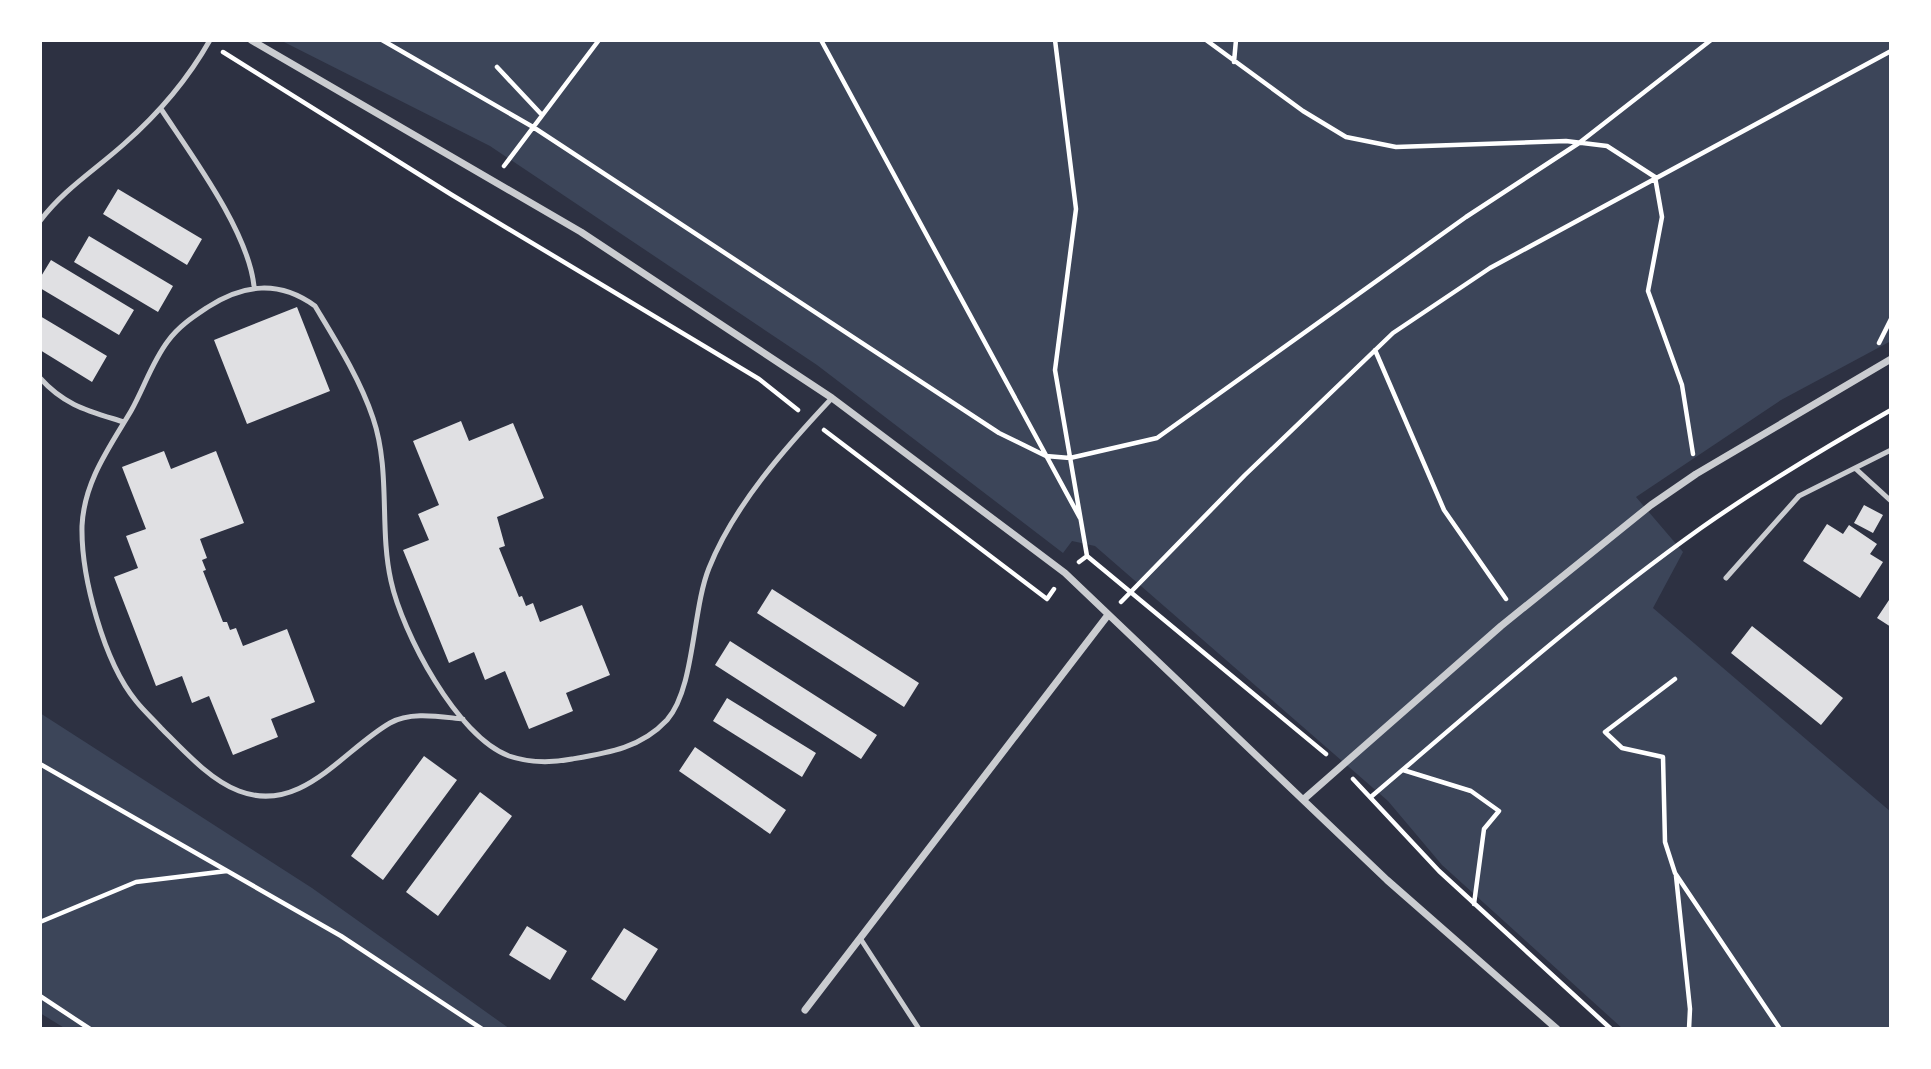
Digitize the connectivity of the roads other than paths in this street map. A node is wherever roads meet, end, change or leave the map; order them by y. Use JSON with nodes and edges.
{"nodes":[{"id":1,"x":251,"y":40,"type":"edge"},
{"id":2,"x":209,"y":42,"type":"edge"},
{"id":3,"x":161,"y":109,"type":"junction"},
{"id":4,"x":40,"y":221,"type":"edge"},
{"id":5,"x":254,"y":286,"type":"junction"},
{"id":6,"x":1891,"y":359,"type":"edge"},
{"id":7,"x":40,"y":378,"type":"edge"},
{"id":8,"x":832,"y":398,"type":"junction"},
{"id":9,"x":124,"y":422,"type":"junction"},
{"id":10,"x":1891,"y":450,"type":"edge"},
{"id":11,"x":1857,"y":469,"type":"junction"},
{"id":12,"x":1891,"y":500,"type":"edge"},
{"id":13,"x":1726,"y":578,"type":"dead end"},
{"id":14,"x":1108,"y":615,"type":"junction"},
{"id":15,"x":463,"y":719,"type":"junction"},
{"id":16,"x":1304,"y":799,"type":"junction"},
{"id":17,"x":860,"y":938,"type":"junction"},
{"id":18,"x":805,"y":1010,"type":"dead end"},
{"id":19,"x":919,"y":1029,"type":"edge"},
{"id":20,"x":1557,"y":1029,"type":"edge"}],
"edges":[{"from":1,"to":8,"type":"street"},
{"from":2,"to":3,"type":"lane"},
{"from":3,"to":4,"type":"lane"},
{"from":3,"to":5,"type":"lane"},
{"from":5,"to":9,"type":"lane"},
{"from":5,"to":15,"type":"lane"},
{"from":6,"to":16,"type":"street"},
{"from":7,"to":9,"type":"lane"},
{"from":8,"to":14,"type":"street"},
{"from":8,"to":15,"type":"lane"},
{"from":9,"to":15,"type":"lane"},
{"from":10,"to":11,"type":"lane"},
{"from":11,"to":12,"type":"lane"},
{"from":11,"to":13,"type":"lane"},
{"from":14,"to":16,"type":"street"},
{"from":14,"to":17,"type":"street"},
{"from":16,"to":20,"type":"street"},
{"from":17,"to":18,"type":"street"},
{"from":17,"to":19,"type":"lane"}]}
